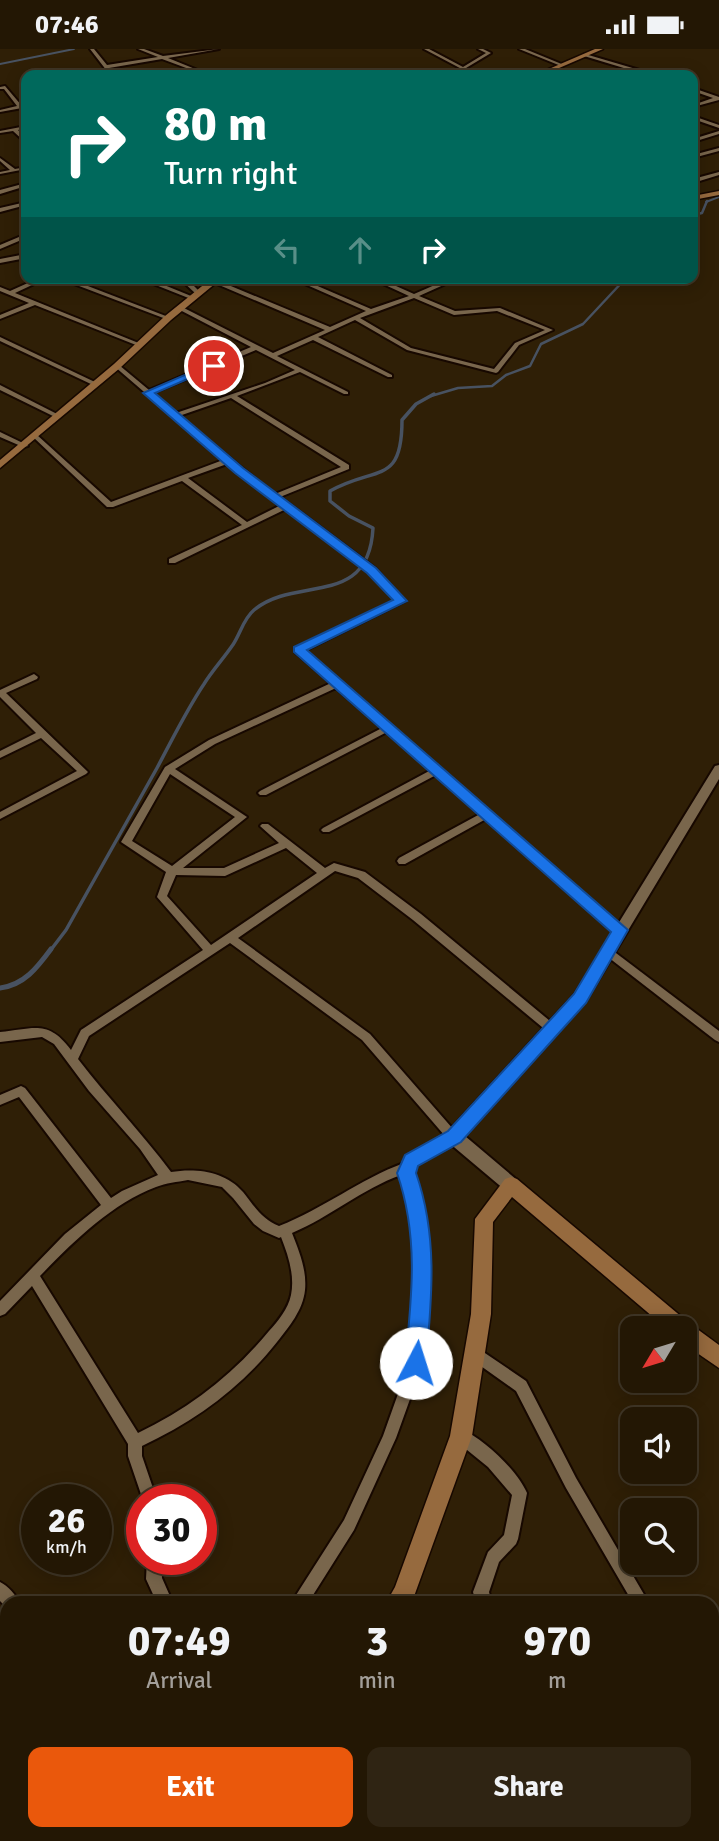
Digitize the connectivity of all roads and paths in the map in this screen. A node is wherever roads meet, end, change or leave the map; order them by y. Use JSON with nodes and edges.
{"nodes":[{"id":1,"x":92,"y":49,"type":"edge"},
{"id":2,"x":140,"y":49,"type":"edge"},
{"id":3,"x":217,"y":49,"type":"edge"},
{"id":4,"x":426,"y":49,"type":"edge"},
{"id":5,"x":480,"y":49,"type":"edge"},
{"id":6,"x":521,"y":49,"type":"edge"},
{"id":7,"x":600,"y":49,"type":"edge"},
{"id":8,"x":586,"y":52,"type":"edge"},
{"id":9,"x":163,"y":58,"type":"junction"},
{"id":10,"x":562,"y":65,"type":"junction"},
{"id":11,"x":105,"y":67,"type":"junction"},
{"id":12,"x":462,"y":69,"type":"joint"},
{"id":13,"x":108,"y":70,"type":"edge"},
{"id":14,"x":195,"y":70,"type":"edge"},
{"id":15,"x":550,"y":70,"type":"edge"},
{"id":16,"x":637,"y":70,"type":"edge"},
{"id":17,"x":0,"y":88,"type":"edge"},
{"id":18,"x":698,"y":91,"type":"edge"},
{"id":19,"x":719,"y":99,"type":"edge"},
{"id":20,"x":698,"y":105,"type":"edge"},
{"id":21,"x":0,"y":111,"type":"edge"},
{"id":22,"x":698,"y":119,"type":"edge"},
{"id":23,"x":0,"y":122,"type":"edge"},
{"id":24,"x":719,"y":127,"type":"edge"},
{"id":25,"x":21,"y":128,"type":"edge"},
{"id":26,"x":14,"y":129,"type":"junction"},
{"id":27,"x":3,"y":131,"type":"edge"},
{"id":28,"x":719,"y":132,"type":"edge"},
{"id":29,"x":21,"y":137,"type":"edge"},
{"id":30,"x":698,"y":139,"type":"edge"},
{"id":31,"x":719,"y":149,"type":"edge"},
{"id":32,"x":698,"y":155,"type":"edge"},
{"id":33,"x":0,"y":159,"type":"edge"},
{"id":34,"x":21,"y":169,"type":"edge"},
{"id":35,"x":14,"y":170,"type":"junction"},
{"id":36,"x":0,"y":173,"type":"edge"},
{"id":37,"x":719,"y":173,"type":"edge"},
{"id":38,"x":698,"y":179,"type":"edge"},
{"id":39,"x":21,"y":186,"type":"edge"},
{"id":40,"x":0,"y":192,"type":"edge"},
{"id":41,"x":719,"y":193,"type":"edge"},
{"id":42,"x":698,"y":197,"type":"edge"},
{"id":43,"x":6,"y":203,"type":"dead end"},
{"id":44,"x":21,"y":205,"type":"edge"},
{"id":45,"x":13,"y":207,"type":"junction"},
{"id":46,"x":0,"y":210,"type":"edge"},
{"id":47,"x":21,"y":238,"type":"edge"},
{"id":48,"x":0,"y":247,"type":"edge"},
{"id":49,"x":21,"y":257,"type":"edge"},
{"id":50,"x":0,"y":261,"type":"edge"},
{"id":51,"x":30,"y":284,"type":"edge"},
{"id":52,"x":77,"y":284,"type":"edge"},
{"id":53,"x":159,"y":284,"type":"edge"},
{"id":54,"x":187,"y":284,"type":"edge"},
{"id":55,"x":211,"y":284,"type":"edge"},
{"id":56,"x":225,"y":284,"type":"edge"},
{"id":57,"x":308,"y":284,"type":"edge"},
{"id":58,"x":387,"y":284,"type":"edge"},
{"id":59,"x":442,"y":284,"type":"edge"},
{"id":60,"x":0,"y":289,"type":"edge"},
{"id":61,"x":10,"y":293,"type":"junction"},
{"id":62,"x":196,"y":296,"type":"junction"},
{"id":63,"x":415,"y":296,"type":"junction"},
{"id":64,"x":34,"y":303,"type":"junction"},
{"id":65,"x":180,"y":308,"type":"junction"},
{"id":66,"x":371,"y":311,"type":"junction"},
{"id":67,"x":0,"y":317,"type":"edge"},
{"id":68,"x":167,"y":318,"type":"junction"},
{"id":69,"x":357,"y":319,"type":"junction"},
{"id":70,"x":331,"y":330,"type":"junction"},
{"id":71,"x":315,"y":338,"type":"junction"},
{"id":72,"x":0,"y":339,"type":"edge"},
{"id":73,"x":138,"y":344,"type":"junction"},
{"id":74,"x":257,"y":348,"type":"junction"},
{"id":75,"x":272,"y":356,"type":"junction"},
{"id":76,"x":117,"y":366,"type":"junction"},
{"id":77,"x":300,"y":370,"type":"junction"},
{"id":78,"x":390,"y":376,"type":"dead end"},
{"id":79,"x":95,"y":384,"type":"junction"},
{"id":80,"x":0,"y":387,"type":"edge"},
{"id":81,"x":148,"y":393,"type":"junction"},
{"id":82,"x":346,"y":393,"type":"dead end"},
{"id":83,"x":231,"y":395,"type":"junction"},
{"id":84,"x":175,"y":415,"type":"junction"},
{"id":85,"x":57,"y":416,"type":"junction"},
{"id":86,"x":0,"y":434,"type":"edge"},
{"id":87,"x":35,"y":436,"type":"junction"},
{"id":88,"x":24,"y":446,"type":"junction"},
{"id":89,"x":228,"y":461,"type":"junction"},
{"id":90,"x":0,"y":465,"type":"edge"},
{"id":91,"x":184,"y":479,"type":"junction"},
{"id":92,"x":274,"y":497,"type":"junction"},
{"id":93,"x":286,"y":506,"type":"junction"},
{"id":94,"x":247,"y":525,"type":"junction"},
{"id":95,"x":172,"y":561,"type":"dead end"},
{"id":96,"x":34,"y":677,"type":"dead end"},
{"id":97,"x":337,"y":684,"type":"junction"},
{"id":98,"x":1,"y":693,"type":"edge"},
{"id":99,"x":388,"y":728,"type":"junction"},
{"id":100,"x":42,"y":734,"type":"junction"},
{"id":101,"x":0,"y":755,"type":"edge"},
{"id":102,"x":168,"y":769,"type":"junction"},
{"id":103,"x":719,"y":769,"type":"edge"},
{"id":104,"x":437,"y":771,"type":"junction"},
{"id":105,"x":263,"y":793,"type":"dead end"},
{"id":106,"x":487,"y":814,"type":"junction"},
{"id":107,"x":0,"y":815,"type":"edge"},
{"id":108,"x":265,"y":826,"type":"dead end"},
{"id":109,"x":326,"y":830,"type":"dead end"},
{"id":110,"x":287,"y":843,"type":"junction"},
{"id":111,"x":402,"y":861,"type":"dead end"},
{"id":112,"x":172,"y":871,"type":"junction"},
{"id":113,"x":324,"y":873,"type":"junction"},
{"id":114,"x":620,"y":930,"type":"junction"},
{"id":115,"x":230,"y":938,"type":"junction"},
{"id":116,"x":210,"y":951,"type":"junction"},
{"id":117,"x":608,"y":951,"type":"junction"},
{"id":118,"x":552,"y":1029,"type":"junction"},
{"id":119,"x":0,"y":1037,"type":"edge"},
{"id":120,"x":719,"y":1037,"type":"edge"},
{"id":121,"x":72,"y":1061,"type":"junction"},
{"id":122,"x":0,"y":1100,"type":"edge"},
{"id":123,"x":454,"y":1137,"type":"junction"},
{"id":124,"x":409,"y":1167,"type":"junction"},
{"id":125,"x":167,"y":1177,"type":"junction"},
{"id":126,"x":511,"y":1185,"type":"junction"},
{"id":127,"x":110,"y":1206,"type":"junction"},
{"id":128,"x":285,"y":1230,"type":"junction"},
{"id":129,"x":33,"y":1276,"type":"junction"},
{"id":130,"x":0,"y":1310,"type":"edge"},
{"id":131,"x":665,"y":1316,"type":"edge"},
{"id":132,"x":697,"y":1341,"type":"edge"},
{"id":133,"x":475,"y":1354,"type":"junction"},
{"id":134,"x":719,"y":1358,"type":"edge"},
{"id":135,"x":461,"y":1436,"type":"junction"},
{"id":136,"x":135,"y":1443,"type":"junction"},
{"id":137,"x":145,"y":1484,"type":"edge"},
{"id":138,"x":154,"y":1575,"type":"edge"},
{"id":139,"x":162,"y":1596,"type":"edge"},
{"id":140,"x":303,"y":1596,"type":"edge"},
{"id":141,"x":402,"y":1596,"type":"edge"},
{"id":142,"x":482,"y":1596,"type":"edge"},
{"id":143,"x":637,"y":1596,"type":"edge"}],
"edges":[{"from":1,"to":11,"type":"street"},
{"from":2,"to":9,"type":"street"},
{"from":3,"to":9,"type":"street"},
{"from":4,"to":12,"type":"street"},
{"from":5,"to":12,"type":"street"},
{"from":6,"to":10,"type":"street"},
{"from":7,"to":8,"type":"main road"},
{"from":8,"to":10,"type":"main road"},
{"from":8,"to":16,"type":"street"},
{"from":9,"to":11,"type":"street"},
{"from":9,"to":14,"type":"street"},
{"from":10,"to":15,"type":"main road"},
{"from":11,"to":13,"type":"street"},
{"from":17,"to":21,"type":"street"},
{"from":18,"to":19,"type":"street"},
{"from":19,"to":20,"type":"street"},
{"from":22,"to":24,"type":"street"},
{"from":23,"to":27,"type":"street"},
{"from":25,"to":26,"type":"street"},
{"from":26,"to":27,"type":"street"},
{"from":26,"to":29,"type":"street"},
{"from":28,"to":30,"type":"street"},
{"from":31,"to":32,"type":"street"},
{"from":33,"to":35,"type":"street"},
{"from":34,"to":35,"type":"street"},
{"from":35,"to":36,"type":"street"},
{"from":37,"to":38,"type":"street"},
{"from":39,"to":40,"type":"street"},
{"from":41,"to":42,"type":"main road"},
{"from":43,"to":45,"type":"street"},
{"from":44,"to":45,"type":"street"},
{"from":45,"to":46,"type":"street"},
{"from":47,"to":48,"type":"street"},
{"from":49,"to":50,"type":"street"},
{"from":51,"to":61,"type":"street"},
{"from":52,"to":68,"type":"street"},
{"from":53,"to":62,"type":"street"},
{"from":54,"to":62,"type":"street"},
{"from":55,"to":62,"type":"main road"},
{"from":56,"to":70,"type":"street"},
{"from":57,"to":66,"type":"street"},
{"from":58,"to":63,"type":"street"},
{"from":59,"to":63,"type":"street"},
{"from":60,"to":61,"type":"street"},
{"from":61,"to":64,"type":"street"},
{"from":62,"to":65,"type":"main road"},
{"from":63,"to":66,"type":"street"},
{"from":63,"to":69,"type":"street"},
{"from":64,"to":67,"type":"street"},
{"from":64,"to":73,"type":"street"},
{"from":65,"to":68,"type":"main road"},
{"from":65,"to":74,"type":"street"},
{"from":66,"to":69,"type":"street"},
{"from":68,"to":73,"type":"main road"},
{"from":69,"to":70,"type":"street"},
{"from":70,"to":71,"type":"street"},
{"from":71,"to":75,"type":"street"},
{"from":71,"to":78,"type":"street"},
{"from":72,"to":79,"type":"street"},
{"from":73,"to":76,"type":"main road"},
{"from":74,"to":75,"type":"street"},
{"from":74,"to":81,"type":"street"},
{"from":75,"to":77,"type":"street"},
{"from":76,"to":79,"type":"main road"},
{"from":76,"to":81,"type":"street"},
{"from":77,"to":82,"type":"street"},
{"from":77,"to":83,"type":"street"},
{"from":79,"to":85,"type":"main road"},
{"from":80,"to":85,"type":"street"},
{"from":81,"to":84,"type":"street"},
{"from":83,"to":84,"type":"street"},
{"from":83,"to":92,"type":"street"},
{"from":84,"to":89,"type":"street"},
{"from":85,"to":87,"type":"main road"},
{"from":86,"to":88,"type":"street"},
{"from":87,"to":88,"type":"main road"},
{"from":87,"to":91,"type":"street"},
{"from":88,"to":90,"type":"main road"},
{"from":89,"to":91,"type":"street"},
{"from":89,"to":92,"type":"street"},
{"from":91,"to":94,"type":"street"},
{"from":92,"to":93,"type":"street"},
{"from":93,"to":94,"type":"street"},
{"from":93,"to":97,"type":"street"},
{"from":94,"to":95,"type":"street"},
{"from":96,"to":98,"type":"street"},
{"from":97,"to":99,"type":"street"},
{"from":97,"to":102,"type":"street"},
{"from":98,"to":100,"type":"street"},
{"from":99,"to":104,"type":"street"},
{"from":99,"to":105,"type":"street"},
{"from":100,"to":101,"type":"street"},
{"from":100,"to":107,"type":"street"},
{"from":102,"to":112,"type":"street"},
{"from":102,"to":112,"type":"street"},
{"from":103,"to":114,"type":"street"},
{"from":104,"to":106,"type":"street"},
{"from":104,"to":109,"type":"street"},
{"from":106,"to":111,"type":"street"},
{"from":106,"to":114,"type":"street"},
{"from":108,"to":110,"type":"street"},
{"from":110,"to":112,"type":"street"},
{"from":110,"to":113,"type":"street"},
{"from":112,"to":116,"type":"street"},
{"from":113,"to":115,"type":"street"},
{"from":113,"to":118,"type":"street"},
{"from":114,"to":117,"type":"street"},
{"from":115,"to":116,"type":"street"},
{"from":115,"to":123,"type":"street"},
{"from":116,"to":121,"type":"street"},
{"from":117,"to":118,"type":"street"},
{"from":117,"to":120,"type":"street"},
{"from":118,"to":123,"type":"street"},
{"from":119,"to":121,"type":"street"},
{"from":121,"to":125,"type":"street"},
{"from":122,"to":127,"type":"street"},
{"from":123,"to":124,"type":"street"},
{"from":123,"to":126,"type":"street"},
{"from":124,"to":128,"type":"street"},
{"from":124,"to":140,"type":"street"},
{"from":125,"to":127,"type":"street"},
{"from":125,"to":128,"type":"street"},
{"from":126,"to":131,"type":"main road"},
{"from":126,"to":133,"type":"main road"},
{"from":127,"to":129,"type":"street"},
{"from":128,"to":136,"type":"street"},
{"from":129,"to":130,"type":"street"},
{"from":129,"to":136,"type":"street"},
{"from":132,"to":134,"type":"main road"},
{"from":133,"to":135,"type":"main road"},
{"from":133,"to":143,"type":"street"},
{"from":135,"to":141,"type":"main road"},
{"from":135,"to":142,"type":"street"},
{"from":136,"to":137,"type":"street"},
{"from":138,"to":139,"type":"street"}]}
